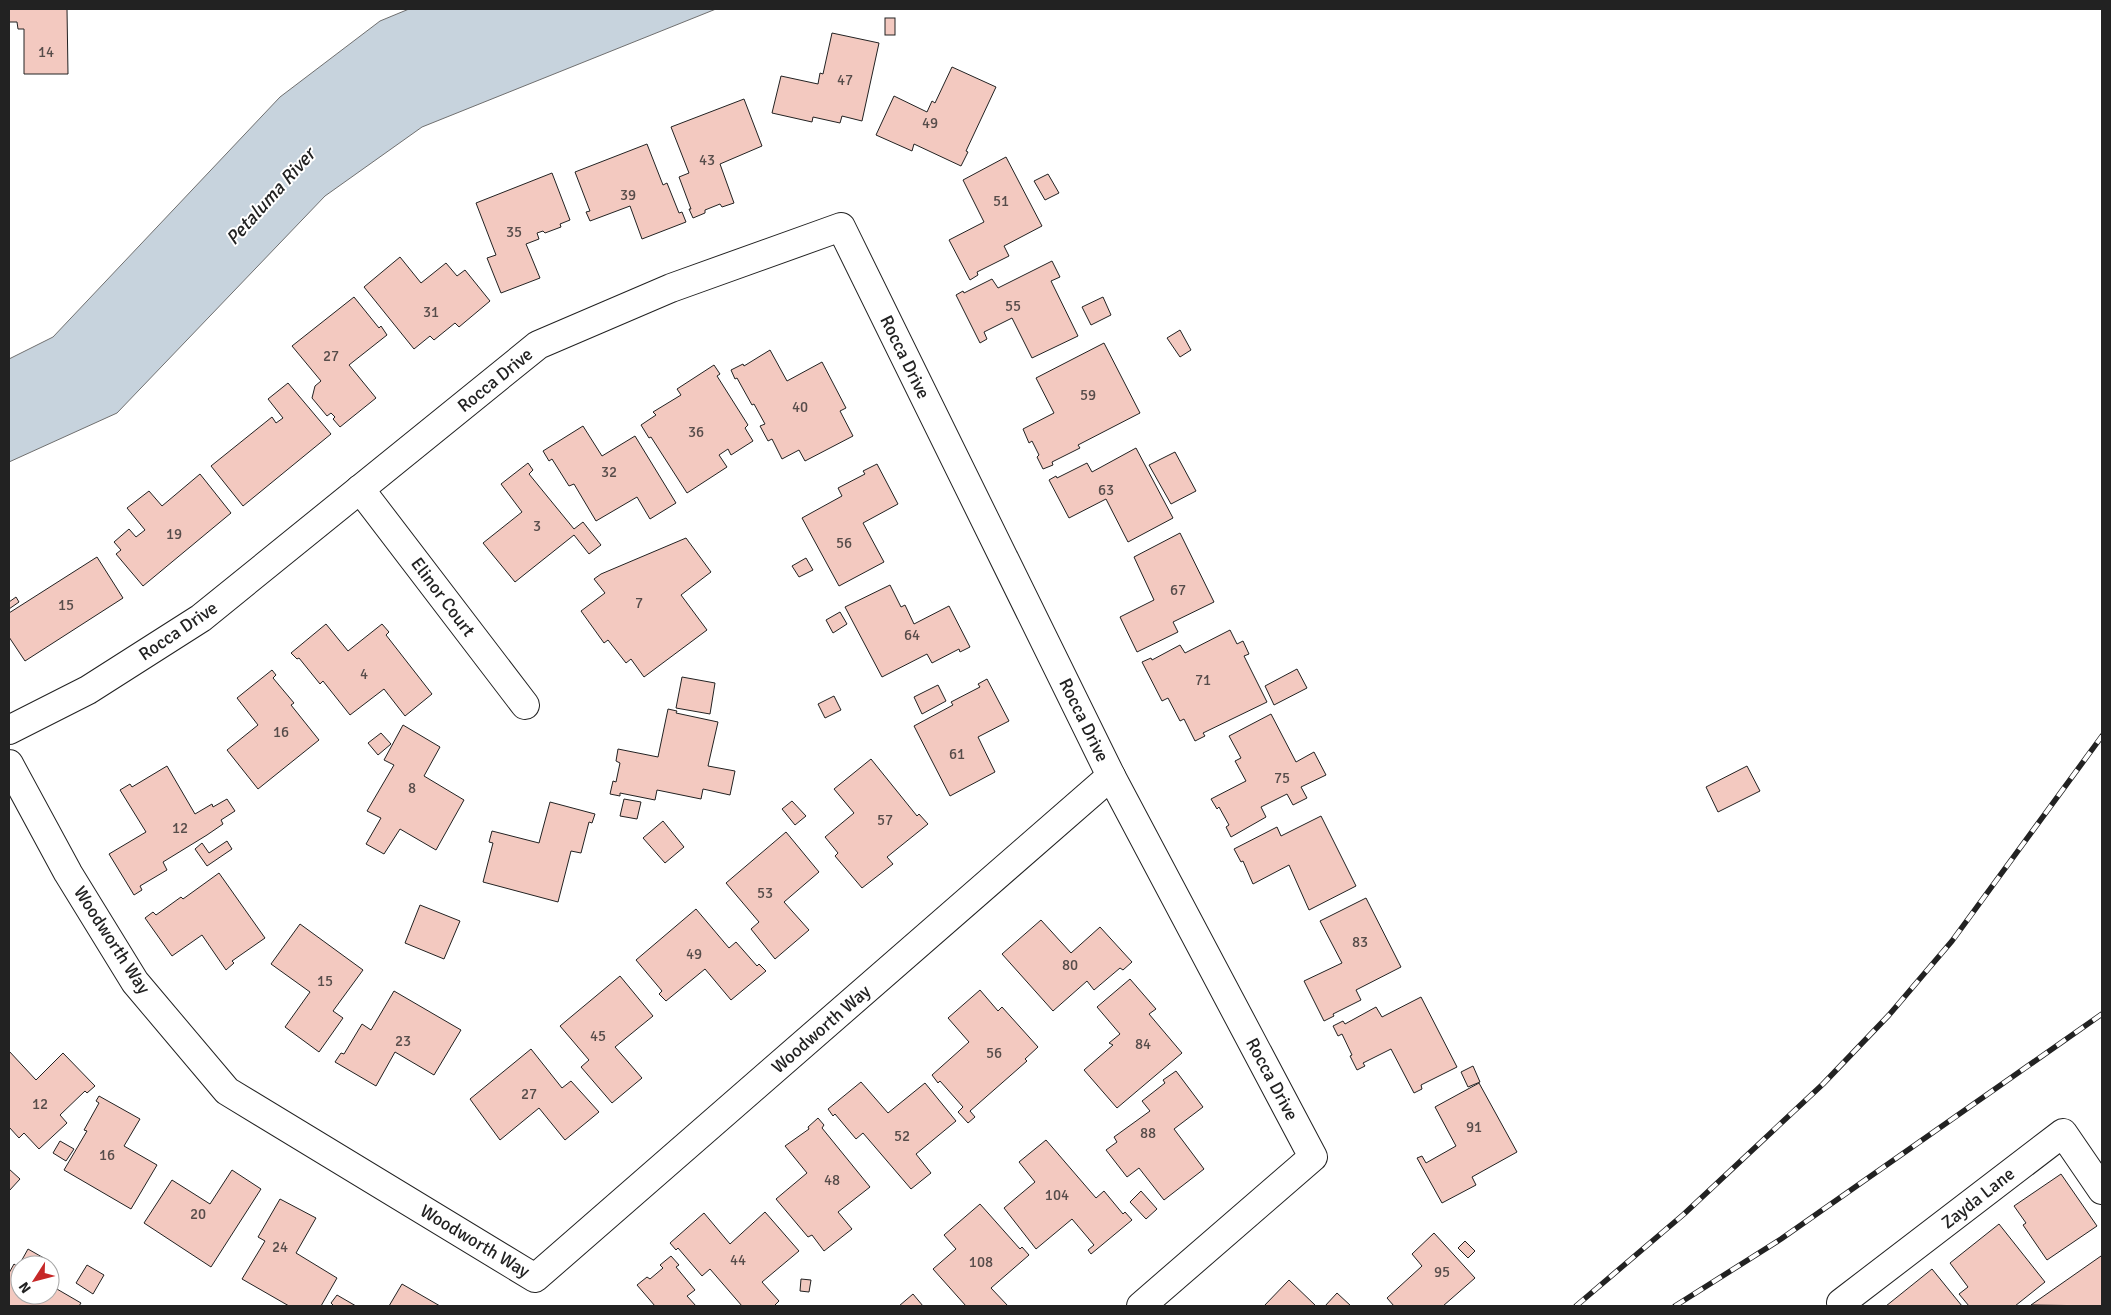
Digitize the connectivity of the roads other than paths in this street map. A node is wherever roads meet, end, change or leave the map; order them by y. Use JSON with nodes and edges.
{"nodes":[{"id":1,"x":360,"y":489,"type":"junction"},
{"id":2,"x":525,"y":705,"type":"dead end"},
{"id":3,"x":9,"y":730,"type":"edge"},
{"id":4,"x":9,"y":764,"type":"edge"},
{"id":5,"x":1111,"y":776,"type":"junction"},
{"id":6,"x":2102,"y":1190,"type":"edge"},
{"id":7,"x":1141,"y":1306,"type":"edge"},
{"id":8,"x":1843,"y":1306,"type":"edge"}],
"edges":[{"from":1,"to":2,"type":"street","name":"Elinor Court"},
{"from":1,"to":3,"type":"street","name":"Rocca Drive"},
{"from":1,"to":5,"type":"street","name":"Rocca Drive"},
{"from":4,"to":5,"type":"street","name":"Woodworth Way"},
{"from":5,"to":7,"type":"street","name":"Rocca Drive"},
{"from":6,"to":8,"type":"street","name":"Zayda Lane"}]}
